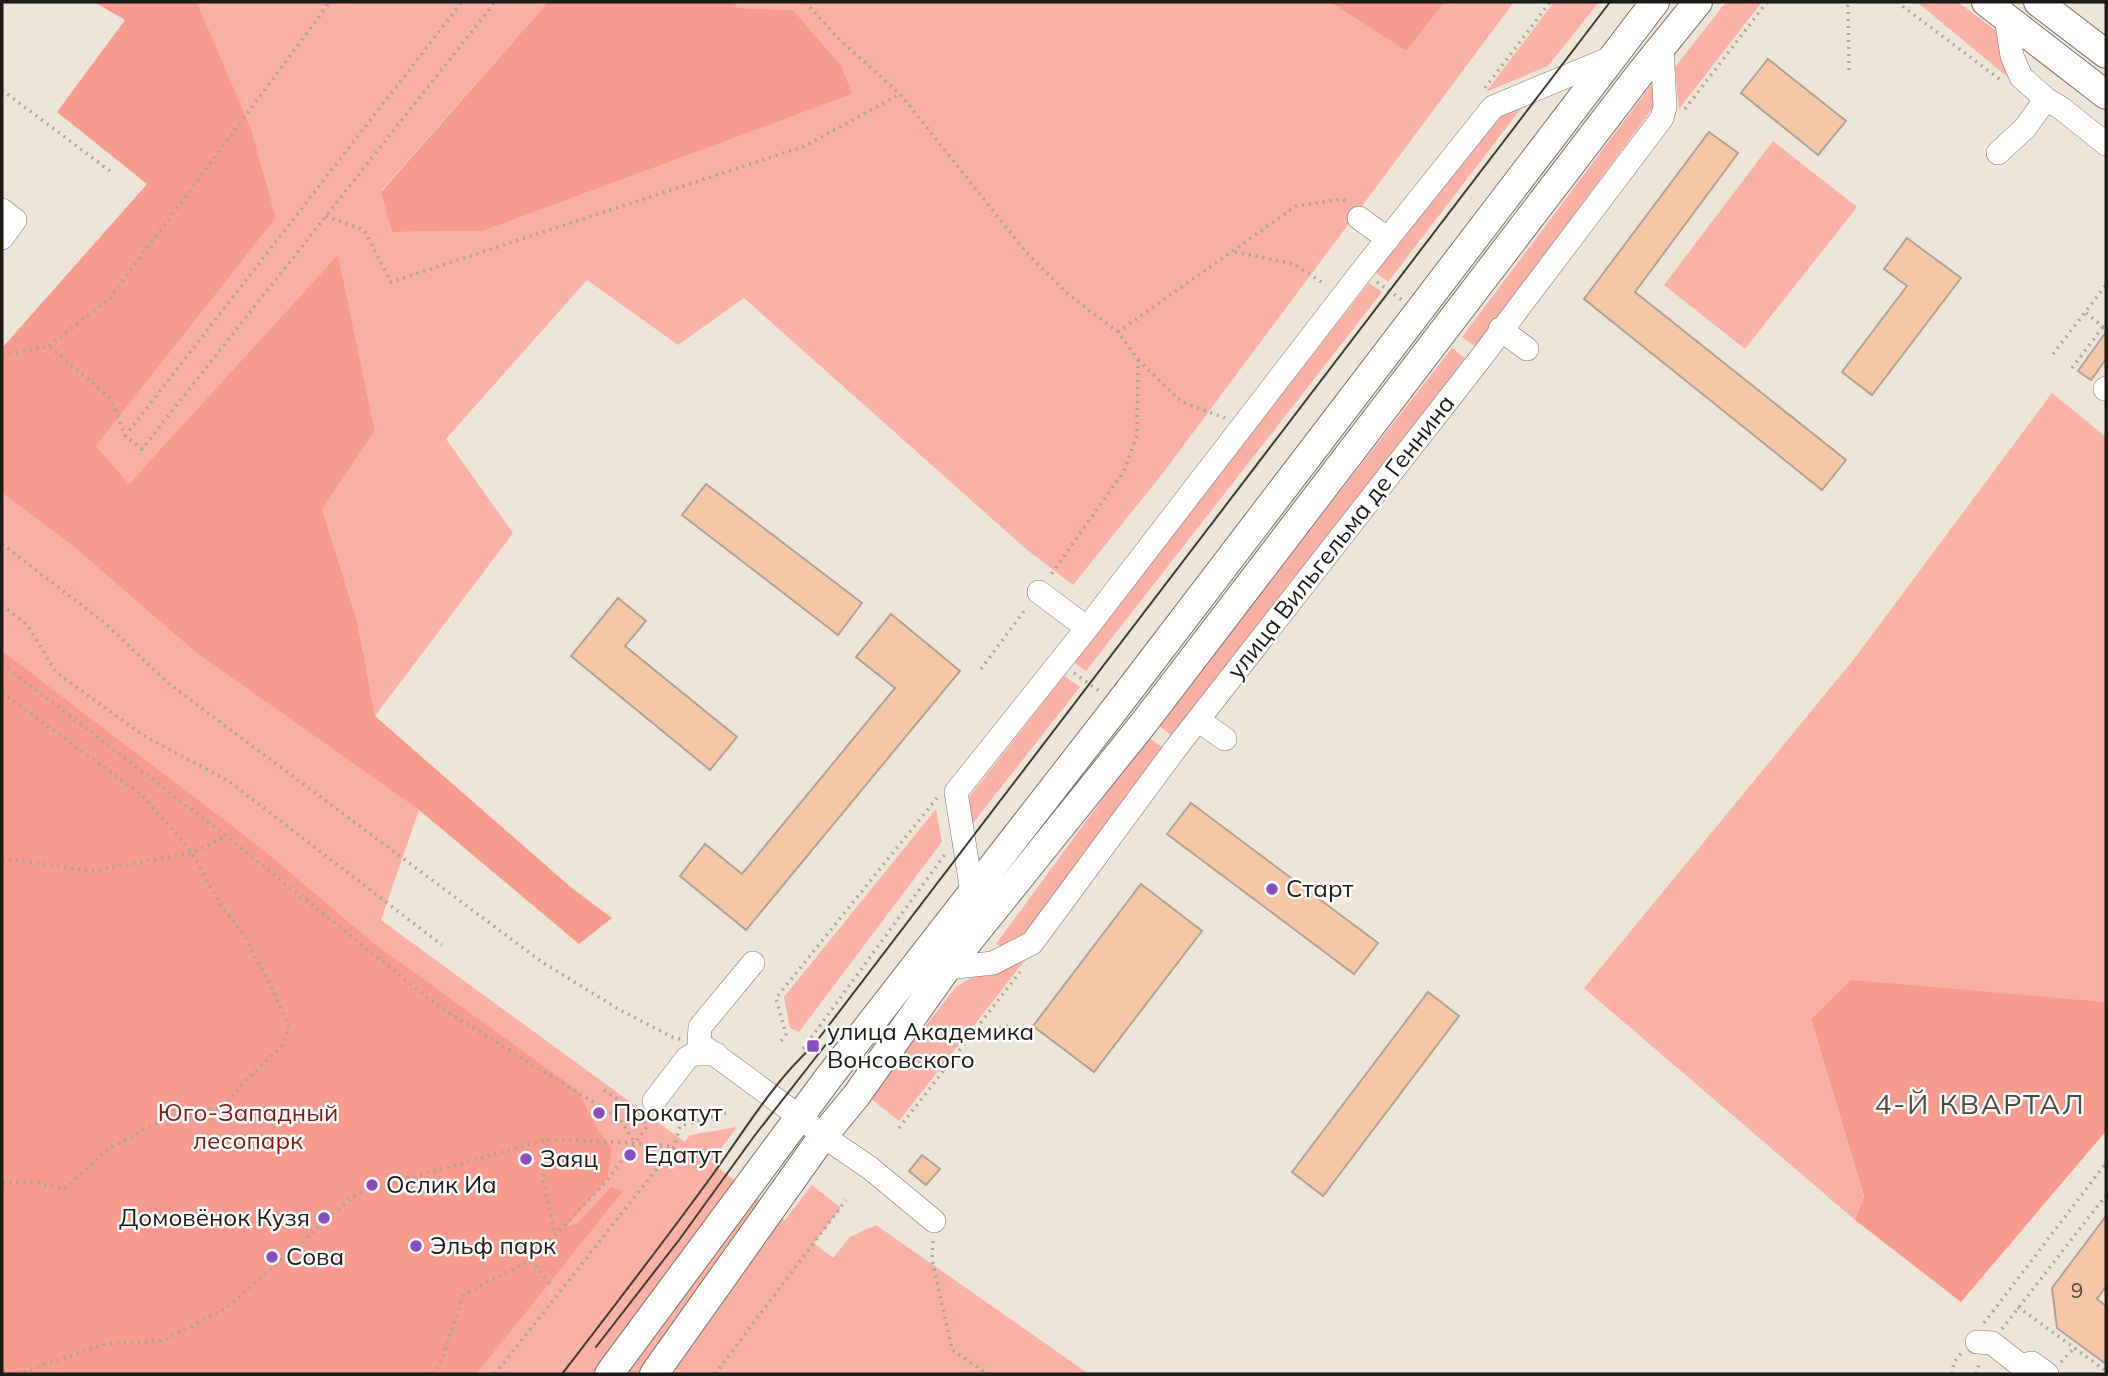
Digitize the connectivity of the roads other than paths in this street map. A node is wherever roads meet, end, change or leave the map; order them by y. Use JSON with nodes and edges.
{"nodes":[{"id":1,"x":1655,"y":2,"type":"edge"},
{"id":2,"x":1699,"y":2,"type":"edge"},
{"id":3,"x":2038,"y":2,"type":"edge"},
{"id":4,"x":1996,"y":10,"type":"edge"},
{"id":5,"x":1662,"y":47,"type":"junction"},
{"id":6,"x":2106,"y":54,"type":"edge"},
{"id":7,"x":1613,"y":57,"type":"junction"},
{"id":8,"x":2106,"y":95,"type":"edge"},
{"id":9,"x":2046,"y":99,"type":"junction"},
{"id":10,"x":2106,"y":144,"type":"edge"},
{"id":11,"x":1998,"y":153,"type":"dead end"},
{"id":12,"x":2,"y":210,"type":"edge"},
{"id":13,"x":1359,"y":218,"type":"dead end"},
{"id":14,"x":2,"y":238,"type":"edge"},
{"id":15,"x":1388,"y":239,"type":"junction"},
{"id":16,"x":1500,"y":329,"type":"junction"},
{"id":17,"x":1527,"y":349,"type":"dead end"},
{"id":18,"x":1039,"y":592,"type":"road end"},
{"id":19,"x":1087,"y":628,"type":"junction"},
{"id":20,"x":1198,"y":720,"type":"junction"},
{"id":21,"x":1225,"y":739,"type":"dead end"},
{"id":22,"x":972,"y":892,"type":"junction"},
{"id":23,"x":753,"y":963,"type":"dead end"},
{"id":24,"x":947,"y":968,"type":"junction"},
{"id":25,"x":708,"y":1049,"type":"junction"},
{"id":26,"x":648,"y":1108,"type":"road end"},
{"id":27,"x":800,"y":1117,"type":"junction"},
{"id":28,"x":823,"y":1136,"type":"junction"},
{"id":29,"x":934,"y":1221,"type":"road end"},
{"id":30,"x":1978,"y":1341,"type":"road end"},
{"id":31,"x":609,"y":1374,"type":"edge"},
{"id":32,"x":654,"y":1374,"type":"edge"},
{"id":33,"x":2047,"y":1374,"type":"edge"}],
"edges":[{"from":1,"to":7,"type":"main road"},
{"from":2,"to":5,"type":"main road","name":"улица Вильгельма де Геннина"},
{"from":3,"to":6,"type":"main road"},
{"from":4,"to":8,"type":"main road"},
{"from":4,"to":9,"type":"street"},
{"from":5,"to":16,"type":"street","name":"улица Вильгельма де Геннина"},
{"from":5,"to":24,"type":"main road","name":"улица Вильгельма де Геннина"},
{"from":7,"to":15,"type":"street"},
{"from":7,"to":22,"type":"main road"},
{"from":9,"to":10,"type":"street"},
{"from":9,"to":11,"type":"street"},
{"from":12,"to":14,"type":"street"},
{"from":13,"to":15,"type":"street"},
{"from":15,"to":19,"type":"street"},
{"from":16,"to":17,"type":"street"},
{"from":16,"to":20,"type":"street","name":"улица Вильгельма де Геннина"},
{"from":18,"to":19,"type":"street"},
{"from":19,"to":22,"type":"street"},
{"from":20,"to":21,"type":"street"},
{"from":20,"to":24,"type":"street","name":"улица Вильгельма де Геннина"},
{"from":22,"to":27,"type":"main road"},
{"from":23,"to":25,"type":"street"},
{"from":24,"to":28,"type":"main road","name":"улица Вильгельма де Геннина"},
{"from":25,"to":26,"type":"street"},
{"from":25,"to":27,"type":"street"},
{"from":27,"to":28,"type":"street"},
{"from":27,"to":31,"type":"main road"},
{"from":28,"to":29,"type":"street"},
{"from":28,"to":32,"type":"main road","name":"улица Вильгельма де Геннина"},
{"from":30,"to":33,"type":"street"}]}
